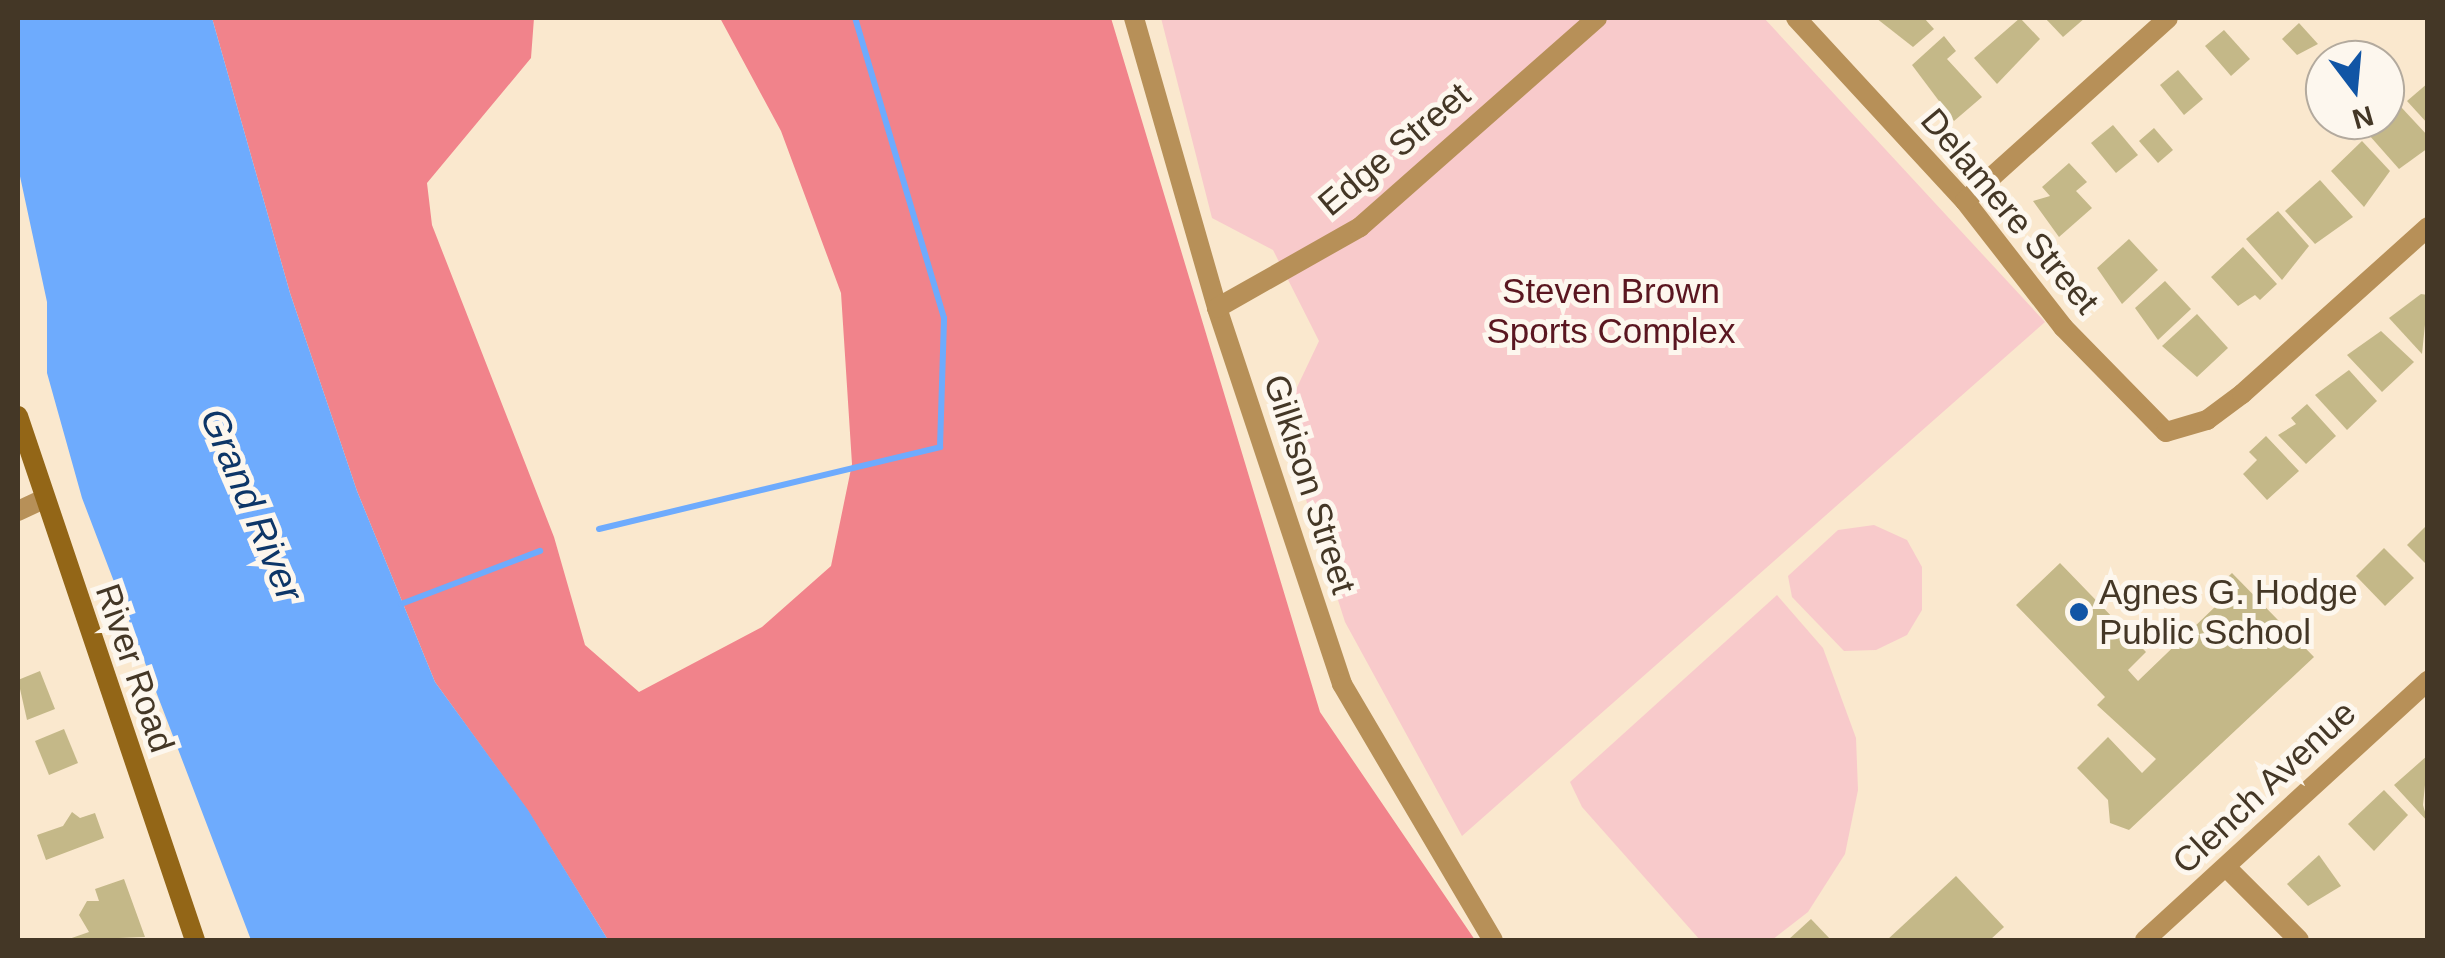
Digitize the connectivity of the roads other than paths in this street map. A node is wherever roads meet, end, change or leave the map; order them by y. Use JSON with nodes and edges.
{"nodes":[{"id":1,"x":1134,"y":18,"type":"edge"},
{"id":2,"x":1597,"y":18,"type":"edge"},
{"id":3,"x":1796,"y":18,"type":"edge"},
{"id":4,"x":2168,"y":18,"type":"edge"},
{"id":5,"x":1965,"y":201,"type":"junction"},
{"id":6,"x":2428,"y":227,"type":"edge"},
{"id":7,"x":1217,"y":308,"type":"junction"},
{"id":8,"x":18,"y":416,"type":"edge"},
{"id":9,"x":42,"y":500,"type":"junction"},
{"id":10,"x":18,"y":511,"type":"edge"},
{"id":11,"x":2428,"y":680,"type":"edge"},
{"id":12,"x":2226,"y":867,"type":"junction"},
{"id":13,"x":195,"y":940,"type":"edge"},
{"id":14,"x":1493,"y":940,"type":"edge"},
{"id":15,"x":2145,"y":940,"type":"edge"},
{"id":16,"x":2299,"y":940,"type":"edge"}],
"edges":[{"from":1,"to":7,"type":"street","name":"Gilkison Street"},
{"from":2,"to":7,"type":"street","name":"Edge Street"},
{"from":3,"to":5,"type":"street","name":"Delamere Street"},
{"from":4,"to":5,"type":"street"},
{"from":5,"to":6,"type":"street","name":"Delamere Street"},
{"from":7,"to":14,"type":"street","name":"Gilkison Street"},
{"from":8,"to":9,"type":"street","name":"River Road"},
{"from":9,"to":10,"type":"street"},
{"from":9,"to":13,"type":"street","name":"River Road"},
{"from":11,"to":12,"type":"street","name":"Clench Avenue"},
{"from":12,"to":15,"type":"street","name":"Clench Avenue"},
{"from":12,"to":16,"type":"street"}]}
